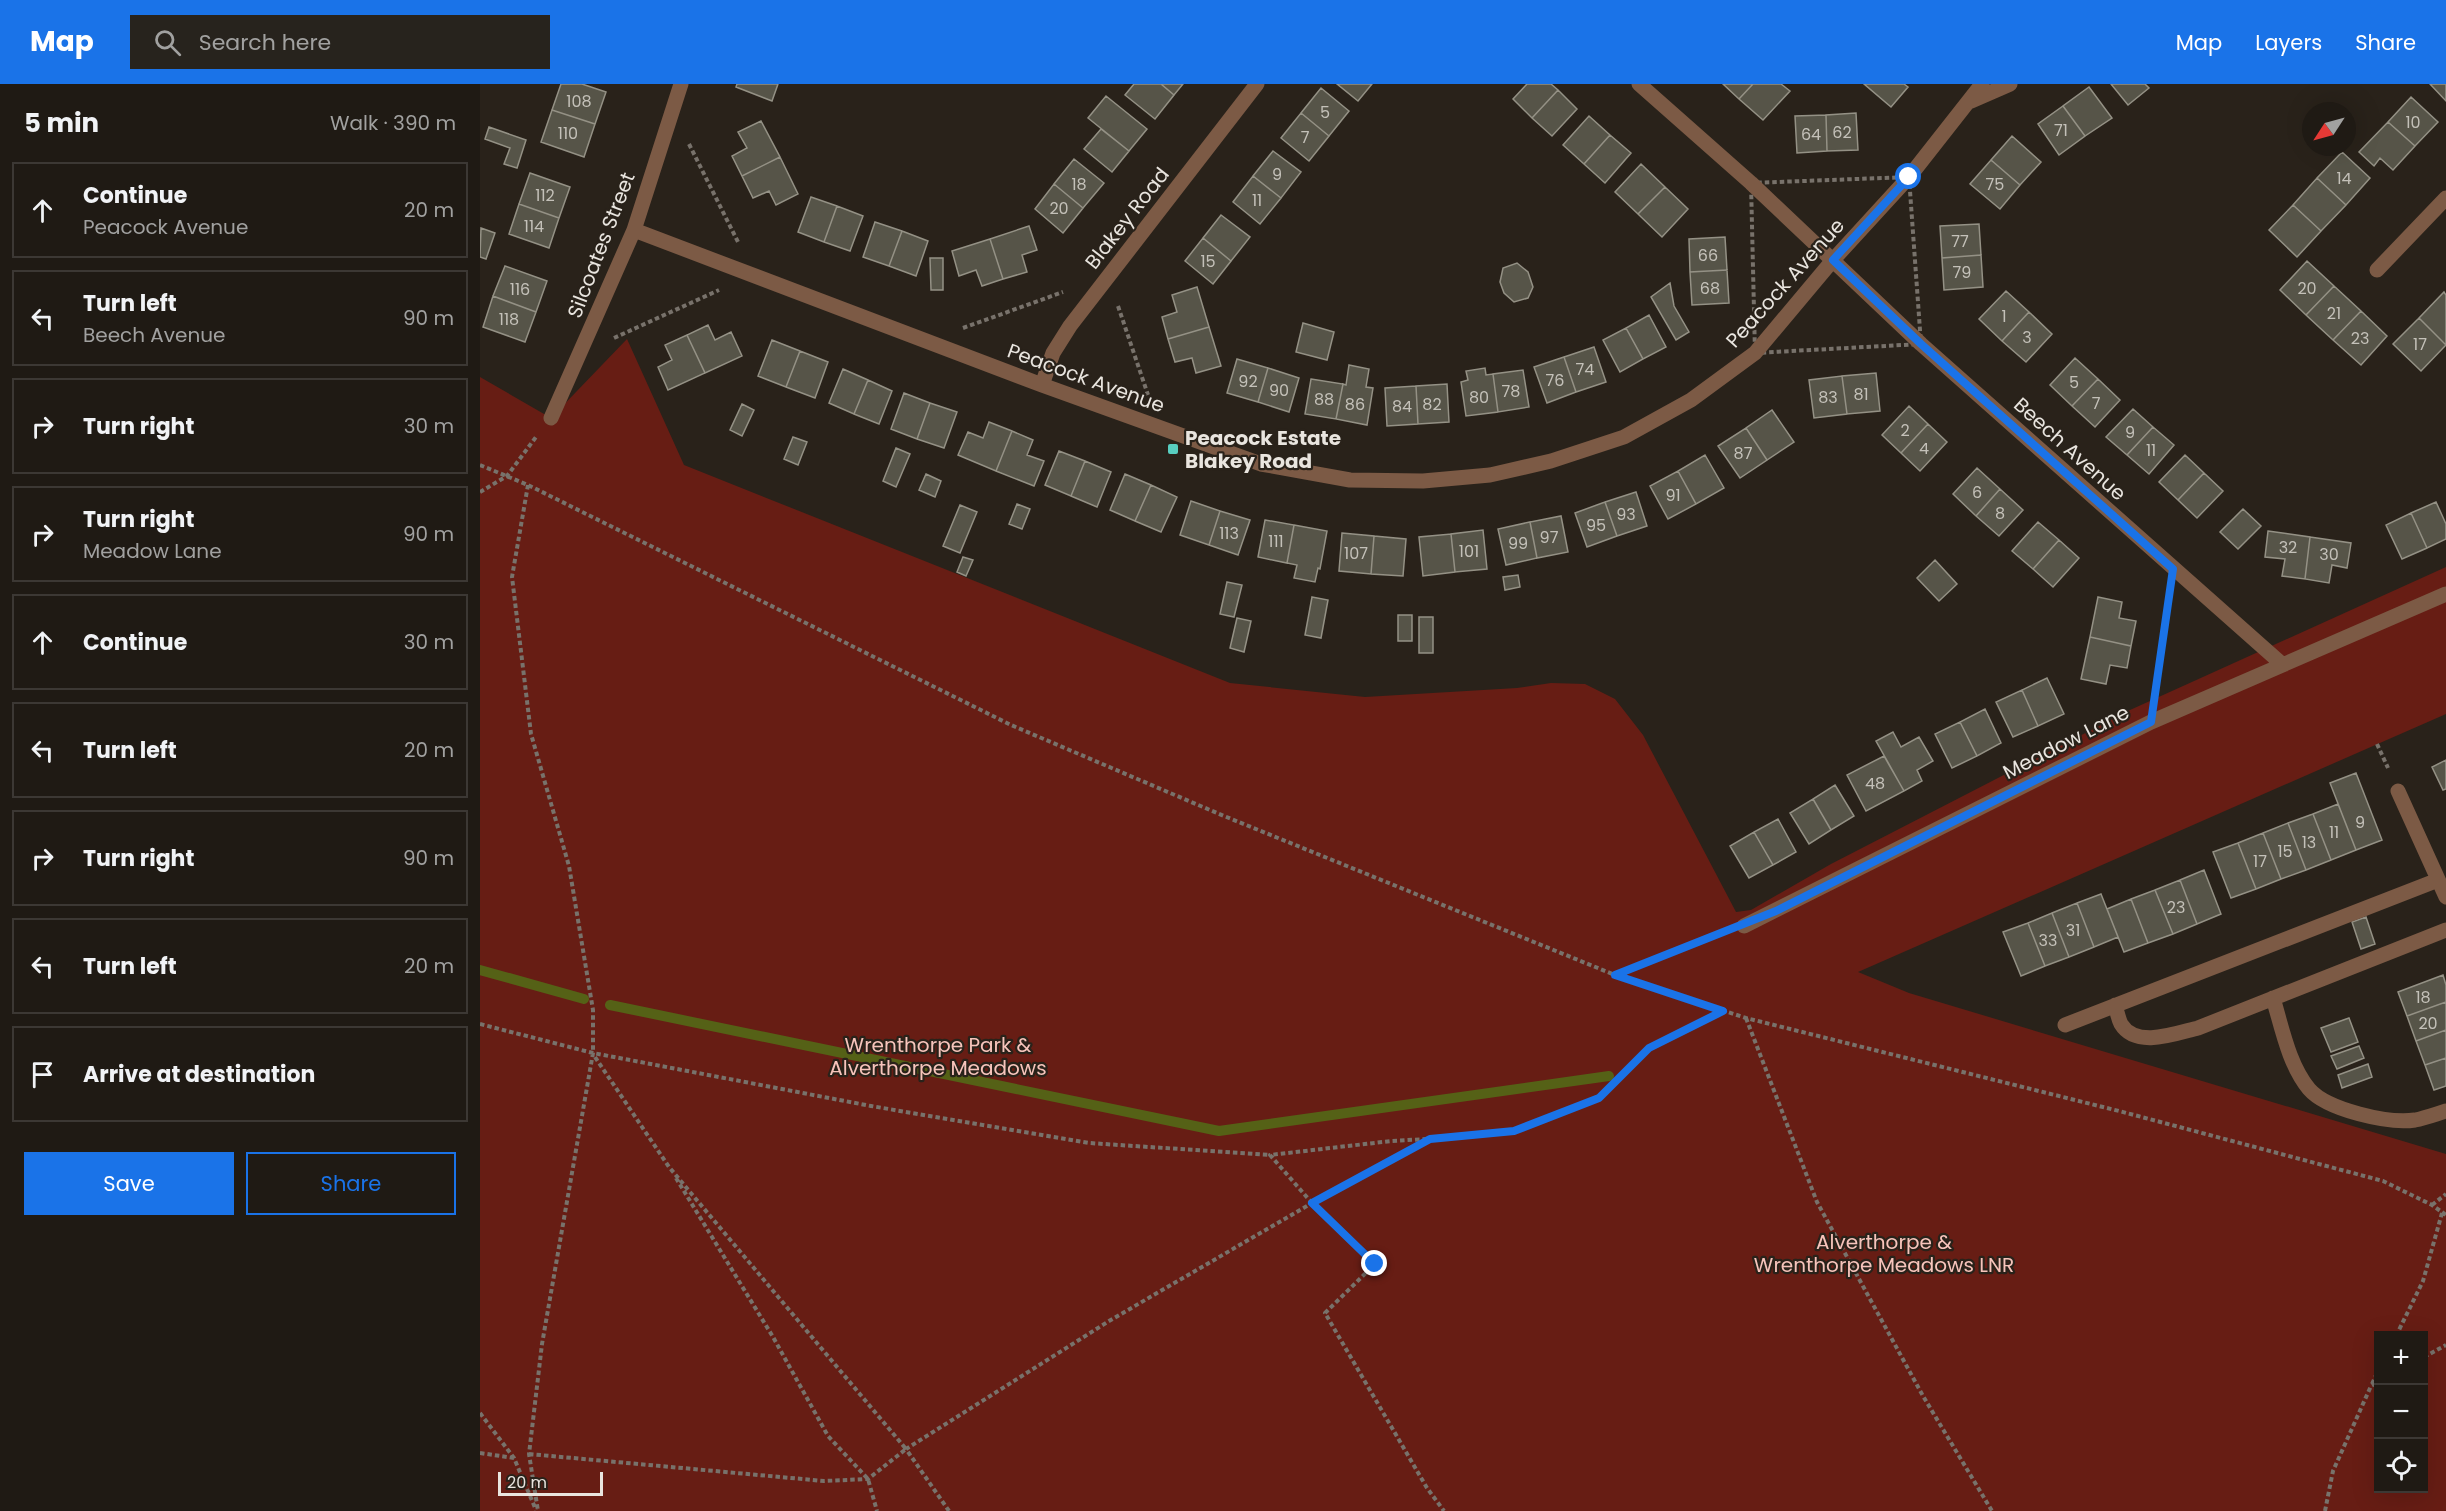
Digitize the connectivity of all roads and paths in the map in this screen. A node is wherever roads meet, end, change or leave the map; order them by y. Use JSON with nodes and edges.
{"nodes":[{"id":1,"x":681,"y":84,"type":"edge"},
{"id":2,"x":1257,"y":84,"type":"edge"},
{"id":3,"x":1639,"y":84,"type":"edge"},
{"id":4,"x":1982,"y":84,"type":"edge"},
{"id":5,"x":2010,"y":84,"type":"edge"},
{"id":6,"x":1970,"y":101,"type":"junction"},
{"id":7,"x":2446,"y":198,"type":"edge"},
{"id":8,"x":634,"y":230,"type":"junction"},
{"id":9,"x":1833,"y":260,"type":"junction"},
{"id":10,"x":2377,"y":270,"type":"dead end"},
{"id":11,"x":1042,"y":385,"type":"junction"},
{"id":12,"x":551,"y":418,"type":"joint"},
{"id":13,"x":480,"y":465,"type":"edge"},
{"id":14,"x":507,"y":476,"type":"junction"},
{"id":15,"x":528,"y":485,"type":"junction"},
{"id":16,"x":480,"y":492,"type":"edge"},
{"id":17,"x":2173,"y":569,"type":"junction"},
{"id":18,"x":2446,"y":594,"type":"edge"},
{"id":19,"x":2283,"y":665,"type":"junction"},
{"id":20,"x":2151,"y":722,"type":"junction"},
{"id":21,"x":2398,"y":791,"type":"dead end"},
{"id":22,"x":2438,"y":880,"type":"junction"},
{"id":23,"x":2446,"y":897,"type":"edge"},
{"id":24,"x":1743,"y":926,"type":"joint"},
{"id":25,"x":2446,"y":930,"type":"edge"},
{"id":26,"x":1615,"y":975,"type":"junction"},
{"id":27,"x":2273,"y":999,"type":"junction"},
{"id":28,"x":2115,"y":1005,"type":"junction"},
{"id":29,"x":1723,"y":1011,"type":"junction"},
{"id":30,"x":1746,"y":1018,"type":"junction"},
{"id":31,"x":480,"y":1024,"type":"edge"},
{"id":32,"x":2065,"y":1025,"type":"dead end"},
{"id":33,"x":593,"y":1053,"type":"junction"},
{"id":34,"x":2446,"y":1111,"type":"edge"},
{"id":35,"x":1430,"y":1139,"type":"junction"},
{"id":36,"x":1270,"y":1155,"type":"junction"},
{"id":37,"x":669,"y":1167,"type":"junction"},
{"id":38,"x":2446,"y":1194,"type":"edge"},
{"id":39,"x":1312,"y":1203,"type":"junction"},
{"id":40,"x":2432,"y":1205,"type":"junction"},
{"id":41,"x":2444,"y":1214,"type":"edge"},
{"id":42,"x":2398,"y":1331,"type":"edge"},
{"id":43,"x":2446,"y":1345,"type":"edge"},
{"id":44,"x":2428,"y":1355,"type":"edge"},
{"id":45,"x":2374,"y":1380,"type":"edge"},
{"id":46,"x":2374,"y":1384,"type":"edge"},
{"id":47,"x":2371,"y":1386,"type":"junction"},
{"id":48,"x":480,"y":1413,"type":"edge"},
{"id":49,"x":906,"y":1449,"type":"junction"},
{"id":50,"x":480,"y":1453,"type":"edge"},
{"id":51,"x":528,"y":1454,"type":"junction"},
{"id":52,"x":514,"y":1458,"type":"junction"},
{"id":53,"x":868,"y":1479,"type":"junction"},
{"id":54,"x":537,"y":1511,"type":"edge"},
{"id":55,"x":877,"y":1511,"type":"edge"},
{"id":56,"x":949,"y":1511,"type":"edge"},
{"id":57,"x":1444,"y":1511,"type":"edge"},
{"id":58,"x":1992,"y":1511,"type":"edge"},
{"id":59,"x":2325,"y":1511,"type":"edge"}],
"edges":[{"from":1,"to":8,"type":"street","name":"Silcoates Street"},
{"from":2,"to":11,"type":"street","name":"Blakey Road"},
{"from":3,"to":9,"type":"street","name":"Beech Avenue"},
{"from":4,"to":6,"type":"street","name":"Peacock Avenue"},
{"from":5,"to":6,"type":"street","name":"Peacock Avenue"},
{"from":6,"to":9,"type":"street","name":"Peacock Avenue"},
{"from":7,"to":10,"type":"street"},
{"from":8,"to":11,"type":"street","name":"Peacock Avenue"},
{"from":8,"to":12,"type":"street","name":"Silcoates Street"},
{"from":9,"to":11,"type":"street","name":"Peacock Avenue"},
{"from":9,"to":17,"type":"street","name":"Beech Avenue"},
{"from":12,"to":14,"type":"path"},
{"from":13,"to":14,"type":"path"},
{"from":14,"to":15,"type":"path"},
{"from":14,"to":16,"type":"path"},
{"from":15,"to":26,"type":"path"},
{"from":15,"to":33,"type":"path"},
{"from":17,"to":19,"type":"street","name":"Beech Avenue"},
{"from":17,"to":20,"type":"path"},
{"from":18,"to":19,"type":"street","name":"Meadow Lane"},
{"from":19,"to":20,"type":"street","name":"Meadow Lane"},
{"from":20,"to":24,"type":"street","name":"Meadow Lane"},
{"from":21,"to":22,"type":"street"},
{"from":22,"to":23,"type":"street"},
{"from":22,"to":28,"type":"street"},
{"from":24,"to":26,"type":"path"},
{"from":25,"to":27,"type":"street"},
{"from":26,"to":29,"type":"path"},
{"from":27,"to":28,"type":"street"},
{"from":27,"to":34,"type":"street"},
{"from":28,"to":32,"type":"street"},
{"from":29,"to":30,"type":"path"},
{"from":29,"to":35,"type":"path"},
{"from":30,"to":40,"type":"path"},
{"from":30,"to":58,"type":"path"},
{"from":31,"to":33,"type":"path"},
{"from":33,"to":36,"type":"path"},
{"from":33,"to":37,"type":"path"},
{"from":33,"to":51,"type":"path"},
{"from":35,"to":36,"type":"path"},
{"from":35,"to":39,"type":"path"},
{"from":36,"to":39,"type":"path"},
{"from":37,"to":49,"type":"path"},
{"from":37,"to":53,"type":"path"},
{"from":38,"to":40,"type":"path"},
{"from":39,"to":49,"type":"path"},
{"from":39,"to":57,"type":"path"},
{"from":40,"to":41,"type":"path"},
{"from":41,"to":42,"type":"path"},
{"from":43,"to":44,"type":"path"},
{"from":45,"to":47,"type":"path"},
{"from":46,"to":47,"type":"path"},
{"from":47,"to":59,"type":"path"},
{"from":48,"to":52,"type":"path"},
{"from":49,"to":53,"type":"path"},
{"from":49,"to":56,"type":"path"},
{"from":50,"to":52,"type":"path"},
{"from":51,"to":53,"type":"path"},
{"from":51,"to":54,"type":"path"},
{"from":52,"to":54,"type":"path"},
{"from":53,"to":55,"type":"path"}]}
